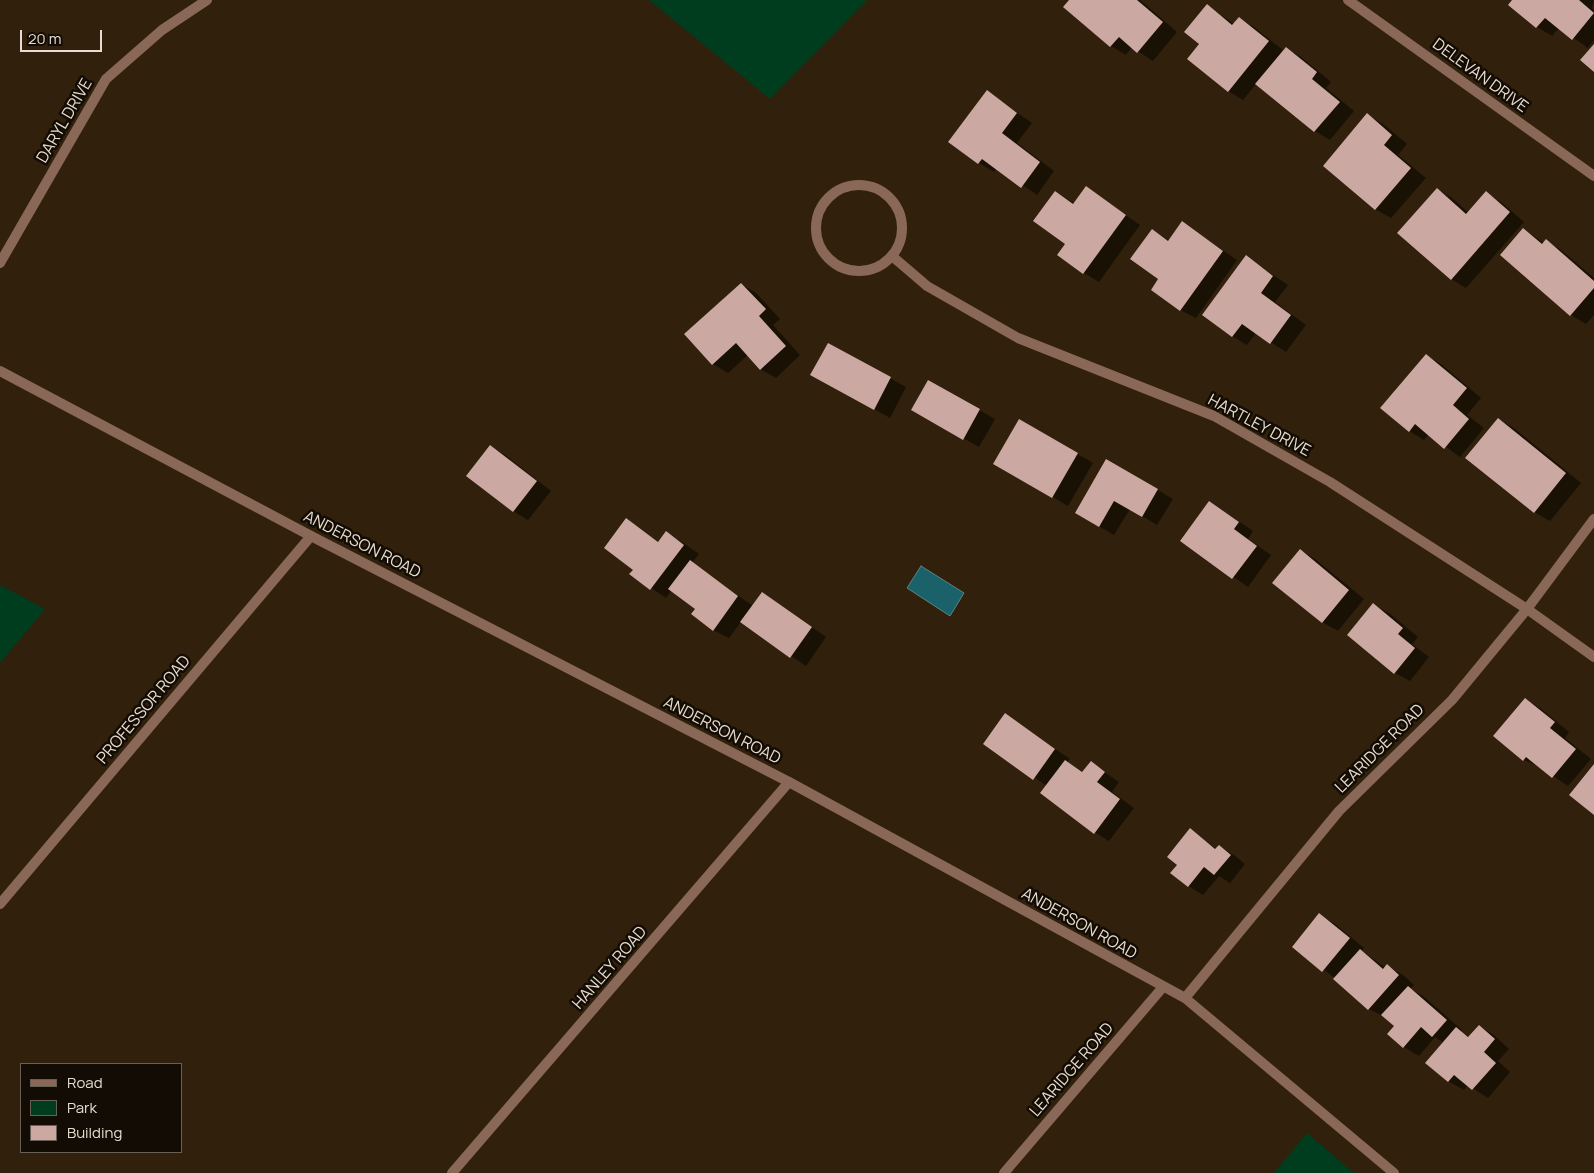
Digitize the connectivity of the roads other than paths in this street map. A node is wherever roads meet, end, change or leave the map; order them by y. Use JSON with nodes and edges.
{"nodes":[{"id":1,"x":207,"y":0,"type":"edge"},
{"id":2,"x":1348,"y":0,"type":"edge"},
{"id":3,"x":1594,"y":176,"type":"edge"},
{"id":4,"x":892,"y":256,"type":"junction"},
{"id":5,"x":0,"y":263,"type":"edge"},
{"id":6,"x":0,"y":371,"type":"edge"},
{"id":7,"x":1594,"y":519,"type":"edge"},
{"id":8,"x":311,"y":536,"type":"junction"},
{"id":9,"x":1527,"y":609,"type":"junction"},
{"id":10,"x":1594,"y":657,"type":"edge"},
{"id":11,"x":789,"y":782,"type":"junction"},
{"id":12,"x":0,"y":904,"type":"edge"},
{"id":13,"x":1163,"y":987,"type":"junction"},
{"id":14,"x":1185,"y":998,"type":"junction"},
{"id":15,"x":452,"y":1173,"type":"edge"},
{"id":16,"x":1004,"y":1173,"type":"edge"},
{"id":17,"x":1394,"y":1173,"type":"edge"}],
"edges":[{"from":1,"to":5,"type":"street","name":"DARYL DRIVE"},
{"from":2,"to":3,"type":"street","name":"DELEVAN DRIVE"},
{"from":4,"to":4,"type":"street"},
{"from":4,"to":9,"type":"street","name":"HARTLEY DRIVE"},
{"from":6,"to":8,"type":"street","name":"ANDERSON ROAD"},
{"from":7,"to":9,"type":"street","name":"LEARIDGE ROAD"},
{"from":8,"to":11,"type":"street","name":"ANDERSON ROAD"},
{"from":8,"to":12,"type":"street","name":"PROFESSOR ROAD"},
{"from":9,"to":10,"type":"street","name":"HARTLEY DRIVE"},
{"from":9,"to":14,"type":"street","name":"LEARIDGE ROAD"},
{"from":11,"to":13,"type":"street","name":"ANDERSON ROAD"},
{"from":11,"to":15,"type":"street","name":"HANLEY ROAD"},
{"from":13,"to":14,"type":"street","name":"ANDERSON ROAD"},
{"from":13,"to":16,"type":"street","name":"LEARIDGE ROAD"},
{"from":14,"to":17,"type":"street","name":"ANDERSON ROAD"}]}
